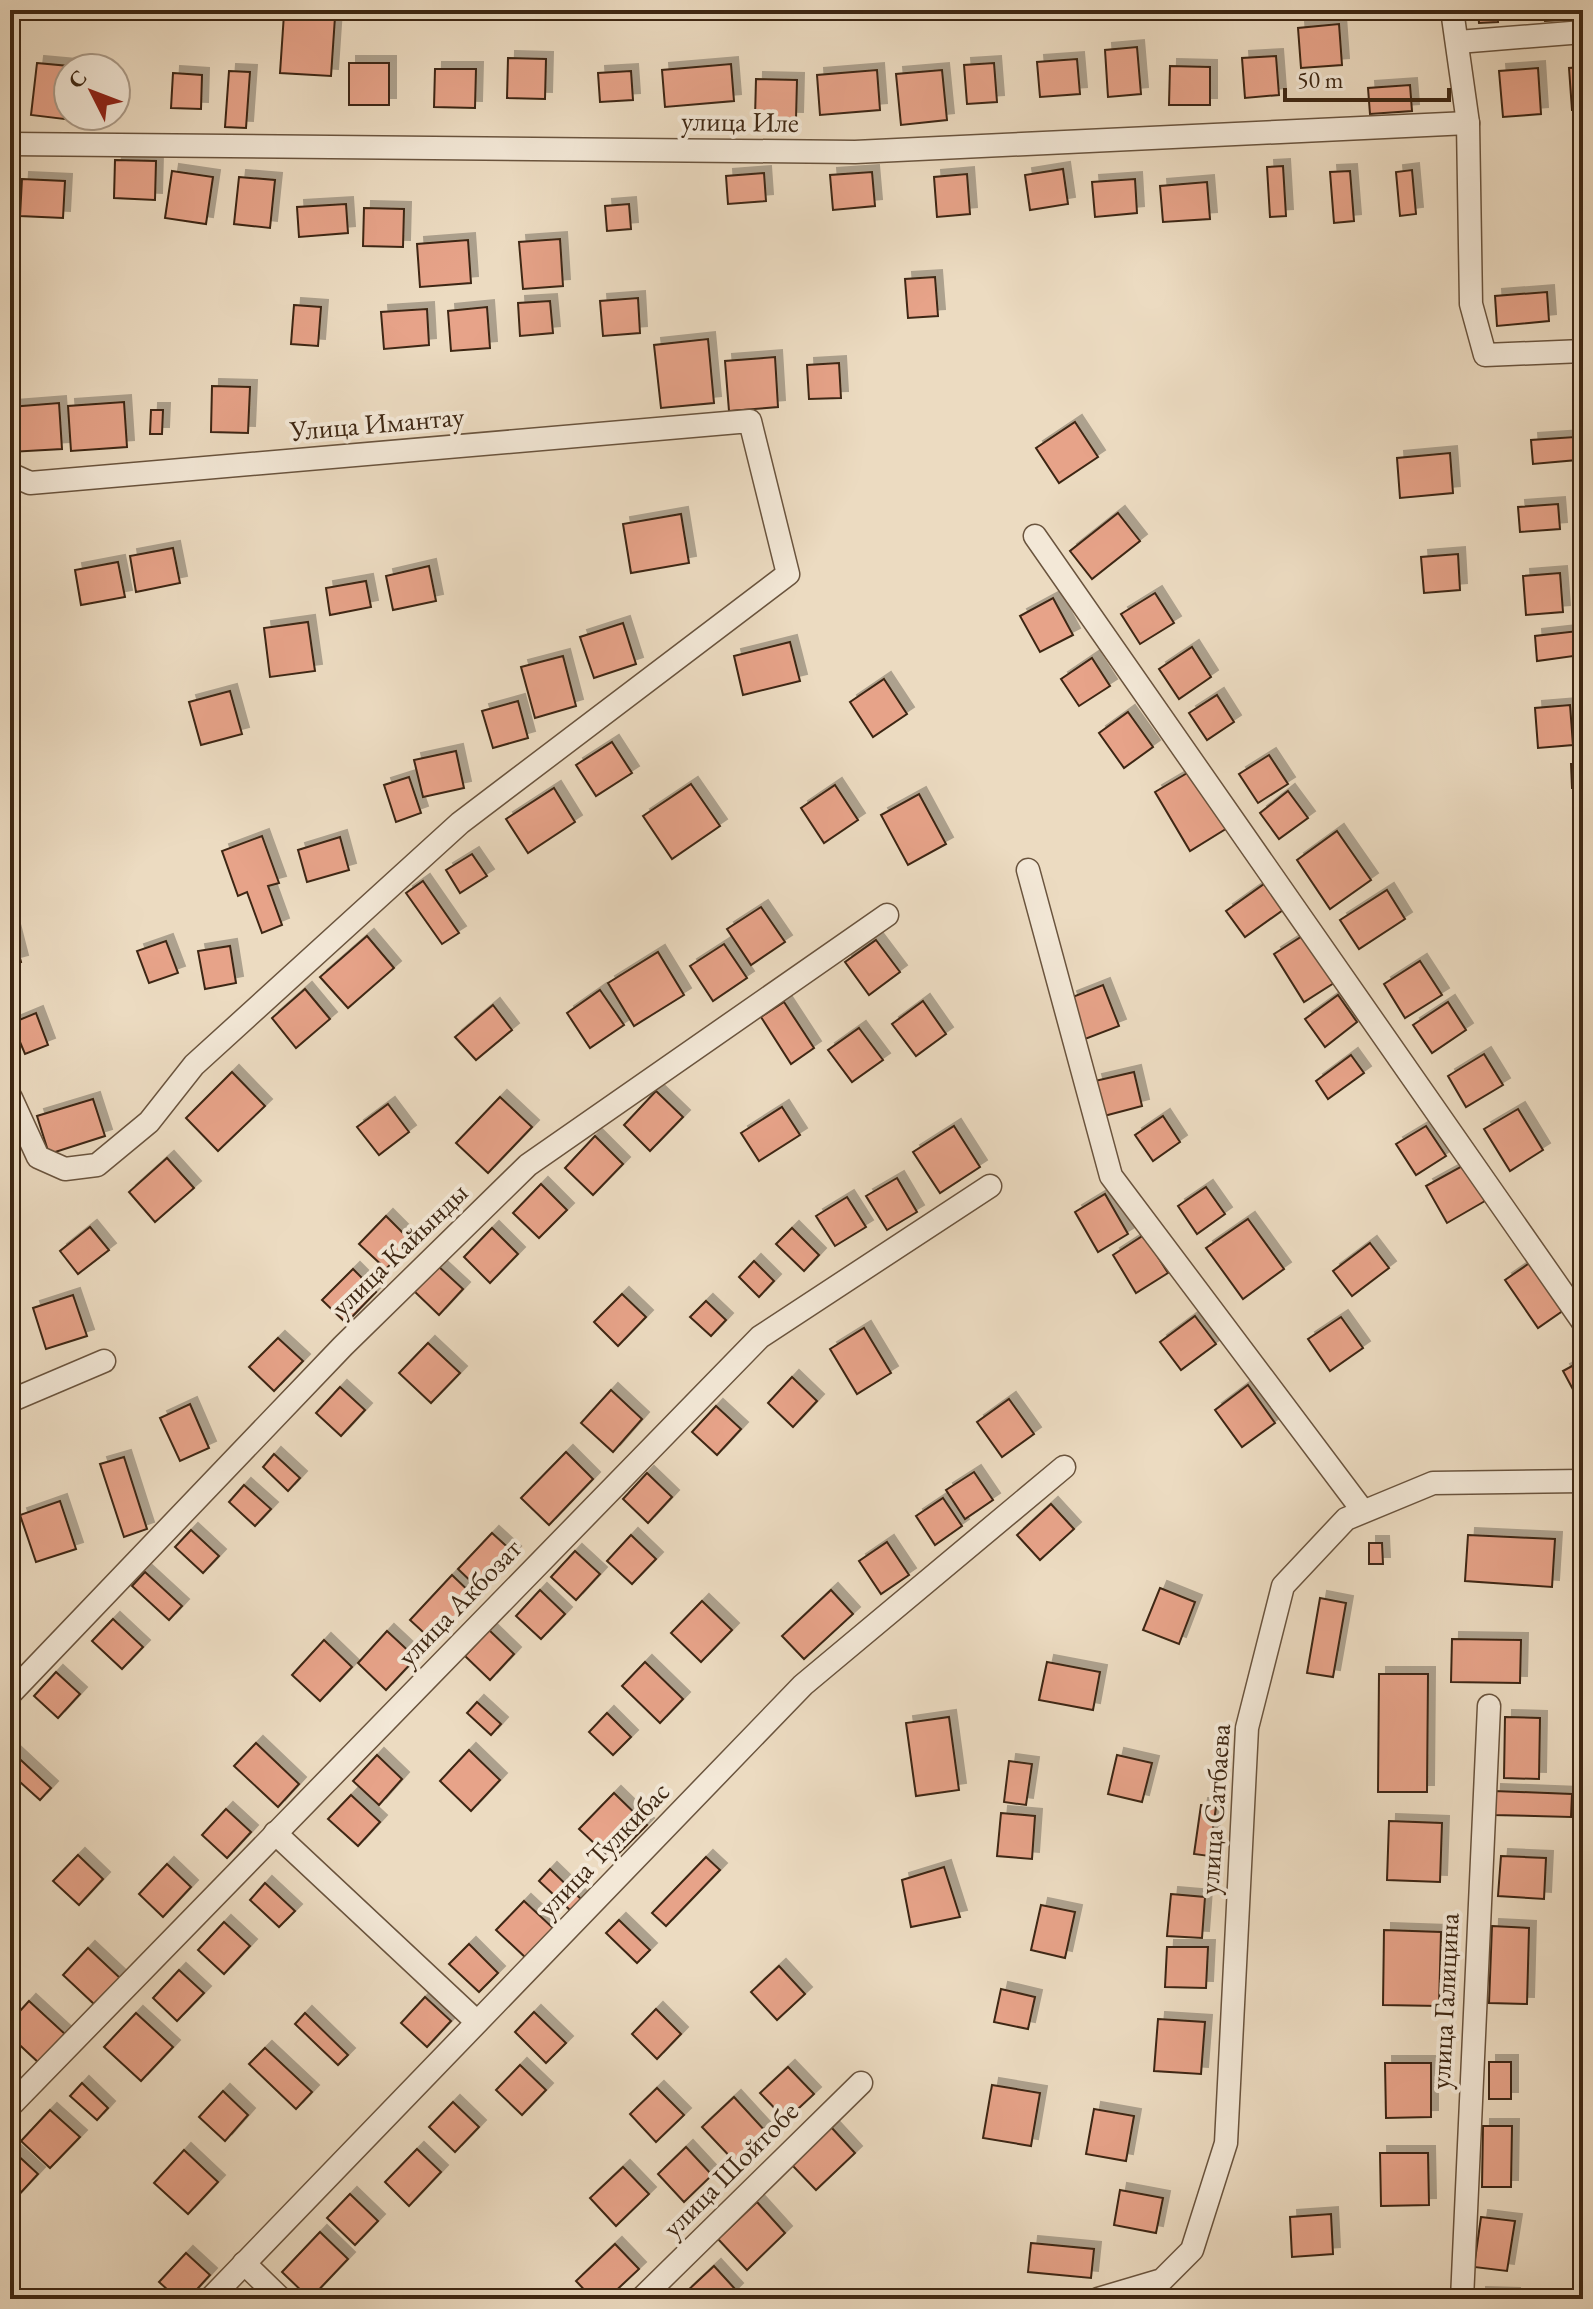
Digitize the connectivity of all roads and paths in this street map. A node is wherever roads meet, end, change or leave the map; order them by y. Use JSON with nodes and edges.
{"nodes":[{"id":1,"x":1452,"y":10,"type":"edge"},
{"id":2,"x":1583,"y":32,"type":"edge"},
{"id":3,"x":1458,"y":42,"type":"junction"},
{"id":4,"x":1468,"y":123,"type":"junction"},
{"id":5,"x":10,"y":144,"type":"edge"},
{"id":6,"x":1583,"y":351,"type":"edge"},
{"id":7,"x":10,"y":474,"type":"edge"},
{"id":8,"x":1035,"y":536,"type":"dead end"},
{"id":9,"x":1028,"y":870,"type":"dead end"},
{"id":10,"x":887,"y":915,"type":"dead end"},
{"id":11,"x":11,"y":1098,"type":"edge"},
{"id":12,"x":990,"y":1186,"type":"dead end"},
{"id":13,"x":1583,"y":1322,"type":"edge"},
{"id":14,"x":104,"y":1361,"type":"dead end"},
{"id":15,"x":10,"y":1401,"type":"edge"},
{"id":16,"x":1064,"y":1467,"type":"dead end"},
{"id":17,"x":1583,"y":1481,"type":"edge"},
{"id":18,"x":1363,"y":1511,"type":"junction"},
{"id":19,"x":10,"y":1694,"type":"edge"},
{"id":20,"x":1489,"y":1706,"type":"dead end"},
{"id":21,"x":275,"y":1833,"type":"junction"},
{"id":22,"x":477,"y":2022,"type":"junction"},
{"id":23,"x":861,"y":2083,"type":"dead end"},
{"id":24,"x":10,"y":2106,"type":"edge"},
{"id":25,"x":244,"y":2263,"type":"junction"},
{"id":26,"x":210,"y":2299,"type":"edge"},
{"id":27,"x":281,"y":2299,"type":"edge"},
{"id":28,"x":641,"y":2299,"type":"edge"},
{"id":29,"x":1098,"y":2299,"type":"edge"},
{"id":30,"x":1462,"y":2299,"type":"edge"}],
"edges":[{"from":1,"to":3,"type":"street"},
{"from":2,"to":3,"type":"street"},
{"from":3,"to":4,"type":"street"},
{"from":4,"to":5,"type":"street","name":"улица Иле"},
{"from":4,"to":6,"type":"street"},
{"from":7,"to":11,"type":"street","name":"Улица Имантау"},
{"from":8,"to":13,"type":"street"},
{"from":9,"to":18,"type":"street"},
{"from":10,"to":19,"type":"street","name":"улица Кайынды"},
{"from":12,"to":21,"type":"street","name":"улица Акбозат"},
{"from":14,"to":15,"type":"street"},
{"from":16,"to":22,"type":"street","name":"улица Тулкибас"},
{"from":17,"to":18,"type":"street","name":"улица Сатбаева"},
{"from":18,"to":29,"type":"street","name":"улица Сатбаева"},
{"from":20,"to":30,"type":"street","name":"улица Галицина"},
{"from":21,"to":22,"type":"street"},
{"from":21,"to":24,"type":"street","name":"улица Акбозат"},
{"from":22,"to":25,"type":"street","name":"улица Тулкибас"},
{"from":23,"to":28,"type":"street","name":"улица Шойтобе"},
{"from":25,"to":26,"type":"street","name":"улица Тулкибас"},
{"from":25,"to":27,"type":"street"}]}
